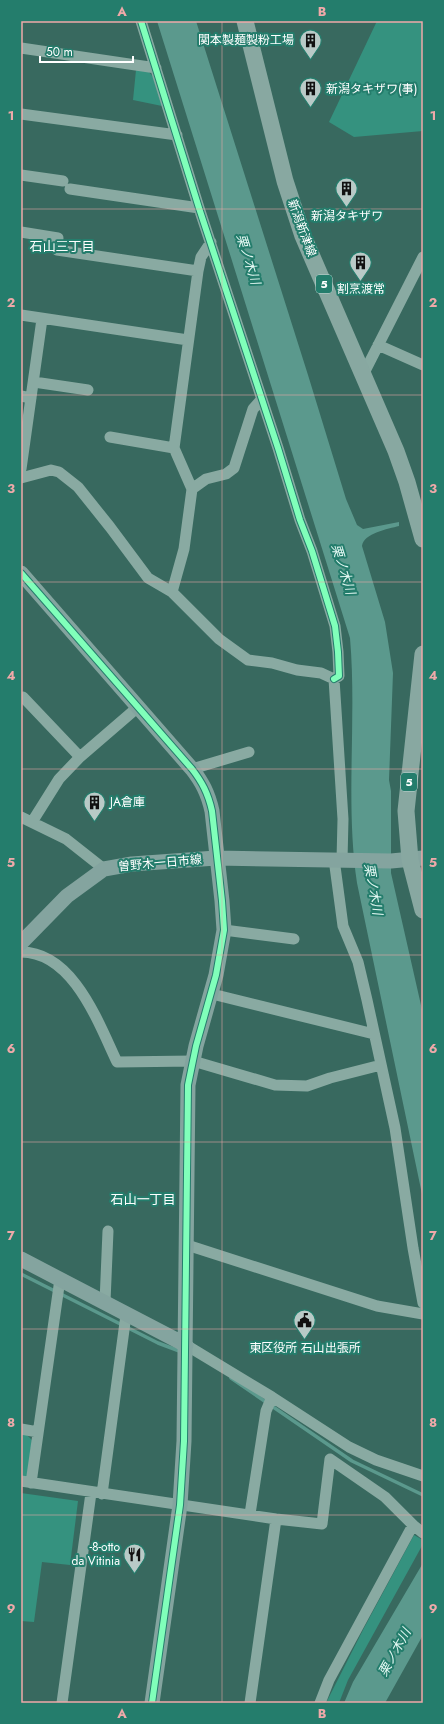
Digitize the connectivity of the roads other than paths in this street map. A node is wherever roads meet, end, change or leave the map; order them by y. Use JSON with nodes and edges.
{"nodes":[{"id":1,"x":141,"y":21,"type":"edge"},
{"id":2,"x":245,"y":21,"type":"edge"},
{"id":3,"x":21,"y":48,"type":"edge"},
{"id":4,"x":156,"y":68,"type":"junction"},
{"id":5,"x":21,"y":114,"type":"edge"},
{"id":6,"x":177,"y":135,"type":"junction"},
{"id":7,"x":21,"y":175,"type":"edge"},
{"id":8,"x":199,"y":208,"type":"junction"},
{"id":9,"x":21,"y":232,"type":"edge"},
{"id":10,"x":211,"y":242,"type":"junction"},
{"id":11,"x":423,"y":257,"type":"edge"},
{"id":12,"x":198,"y":271,"type":"junction"},
{"id":13,"x":21,"y":315,"type":"edge"},
{"id":14,"x":42,"y":319,"type":"junction"},
{"id":15,"x":188,"y":340,"type":"junction"},
{"id":16,"x":378,"y":345,"type":"junction"},
{"id":17,"x":423,"y":365,"type":"edge"},
{"id":18,"x":363,"y":375,"type":"junction"},
{"id":19,"x":34,"y":382,"type":"junction"},
{"id":20,"x":88,"y":390,"type":"dead end"},
{"id":21,"x":26,"y":397,"type":"edge"},
{"id":22,"x":261,"y":400,"type":"junction"},
{"id":23,"x":110,"y":437,"type":"dead end"},
{"id":24,"x":174,"y":448,"type":"junction"},
{"id":25,"x":21,"y":469,"type":"edge"},
{"id":26,"x":21,"y":478,"type":"edge"},
{"id":27,"x":192,"y":489,"type":"junction"},
{"id":28,"x":423,"y":539,"type":"edge"},
{"id":29,"x":21,"y":573,"type":"edge"},
{"id":30,"x":172,"y":592,"type":"junction"},
{"id":31,"x":423,"y":654,"type":"edge"},
{"id":32,"x":334,"y":679,"type":"junction"},
{"id":33,"x":21,"y":698,"type":"edge"},
{"id":34,"x":138,"y":707,"type":"junction"},
{"id":35,"x":419,"y":722,"type":"edge"},
{"id":36,"x":249,"y":752,"type":"dead end"},
{"id":37,"x":80,"y":758,"type":"junction"},
{"id":38,"x":192,"y":768,"type":"junction"},
{"id":39,"x":21,"y":816,"type":"edge"},
{"id":40,"x":32,"y":822,"type":"junction"},
{"id":41,"x":216,"y":858,"type":"junction"},
{"id":42,"x":416,"y":859,"type":"edge"},
{"id":43,"x":342,"y":860,"type":"junction"},
{"id":44,"x":104,"y":869,"type":"junction"},
{"id":45,"x":423,"y":910,"type":"edge"},
{"id":46,"x":224,"y":930,"type":"junction"},
{"id":47,"x":294,"y":939,"type":"dead end"},
{"id":48,"x":21,"y":943,"type":"edge"},
{"id":49,"x":21,"y":952,"type":"edge"},
{"id":50,"x":212,"y":994,"type":"junction"},
{"id":51,"x":374,"y":1034,"type":"junction"},
{"id":52,"x":193,"y":1061,"type":"junction"},
{"id":53,"x":381,"y":1065,"type":"junction"},
{"id":54,"x":108,"y":1231,"type":"dead end"},
{"id":55,"x":187,"y":1245,"type":"junction"},
{"id":56,"x":21,"y":1259,"type":"edge"},
{"id":57,"x":60,"y":1279,"type":"junction"},
{"id":58,"x":105,"y":1302,"type":"junction"},
{"id":59,"x":423,"y":1303,"type":"edge"},
{"id":60,"x":423,"y":1314,"type":"edge"},
{"id":61,"x":126,"y":1315,"type":"junction"},
{"id":62,"x":186,"y":1345,"type":"junction"},
{"id":63,"x":272,"y":1397,"type":"junction"},
{"id":64,"x":21,"y":1429,"type":"edge"},
{"id":65,"x":38,"y":1432,"type":"junction"},
{"id":66,"x":423,"y":1476,"type":"edge"},
{"id":67,"x":26,"y":1482,"type":"edge"},
{"id":68,"x":96,"y":1493,"type":"junction"},
{"id":69,"x":180,"y":1505,"type":"junction"},
{"id":70,"x":250,"y":1514,"type":"junction"},
{"id":71,"x":276,"y":1519,"type":"junction"},
{"id":72,"x":413,"y":1525,"type":"junction"},
{"id":73,"x":423,"y":1533,"type":"edge"},
{"id":74,"x":62,"y":1703,"type":"edge"},
{"id":75,"x":152,"y":1703,"type":"edge"},
{"id":76,"x":250,"y":1703,"type":"edge"},
{"id":77,"x":320,"y":1703,"type":"edge"}],
"edges":[{"from":1,"to":4,"type":"street"},
{"from":2,"to":18,"type":"main road","name":"新潟新津線","number":"5"},
{"from":3,"to":4,"type":"street"},
{"from":4,"to":6,"type":"street"},
{"from":5,"to":6,"type":"street"},
{"from":6,"to":8,"type":"street"},
{"from":7,"to":8,"type":"street"},
{"from":8,"to":10,"type":"street"},
{"from":9,"to":12,"type":"street"},
{"from":10,"to":12,"type":"street"},
{"from":10,"to":22,"type":"street"},
{"from":11,"to":16,"type":"street"},
{"from":12,"to":15,"type":"street"},
{"from":13,"to":14,"type":"street"},
{"from":14,"to":15,"type":"street"},
{"from":14,"to":19,"type":"street"},
{"from":15,"to":24,"type":"street"},
{"from":16,"to":17,"type":"street"},
{"from":16,"to":18,"type":"street"},
{"from":18,"to":28,"type":"main road","name":"新潟新津線","number":"5"},
{"from":19,"to":20,"type":"street"},
{"from":19,"to":21,"type":"street"},
{"from":21,"to":25,"type":"street"},
{"from":22,"to":27,"type":"street"},
{"from":22,"to":32,"type":"street"},
{"from":23,"to":24,"type":"street"},
{"from":24,"to":27,"type":"street"},
{"from":26,"to":30,"type":"street"},
{"from":27,"to":30,"type":"street"},
{"from":29,"to":34,"type":"street"},
{"from":30,"to":32,"type":"street"},
{"from":31,"to":35,"type":"main road","number":"5"},
{"from":32,"to":43,"type":"street"},
{"from":33,"to":37,"type":"street"},
{"from":34,"to":37,"type":"street"},
{"from":34,"to":38,"type":"street"},
{"from":35,"to":42,"type":"main road","number":"5"},
{"from":36,"to":38,"type":"street"},
{"from":37,"to":40,"type":"street"},
{"from":38,"to":41,"type":"street"},
{"from":39,"to":40,"type":"street"},
{"from":40,"to":44,"type":"street"},
{"from":41,"to":43,"type":"street","name":"曽野木一日市線"},
{"from":41,"to":44,"type":"street","name":"曽野木一日市線"},
{"from":41,"to":46,"type":"street"},
{"from":42,"to":43,"type":"street","name":"曽野木一日市線"},
{"from":42,"to":45,"type":"main road","number":"5"},
{"from":43,"to":51,"type":"street"},
{"from":44,"to":48,"type":"street","name":"曽野木一日市線"},
{"from":46,"to":47,"type":"street"},
{"from":46,"to":50,"type":"street"},
{"from":49,"to":52,"type":"street"},
{"from":50,"to":51,"type":"street"},
{"from":50,"to":52,"type":"street"},
{"from":51,"to":53,"type":"street"},
{"from":52,"to":53,"type":"street"},
{"from":52,"to":55,"type":"street"},
{"from":53,"to":59,"type":"street"},
{"from":54,"to":58,"type":"street"},
{"from":55,"to":60,"type":"street"},
{"from":55,"to":62,"type":"street"},
{"from":56,"to":57,"type":"street"},
{"from":57,"to":58,"type":"street"},
{"from":57,"to":65,"type":"street"},
{"from":58,"to":61,"type":"street"},
{"from":61,"to":62,"type":"street"},
{"from":61,"to":68,"type":"street"},
{"from":62,"to":63,"type":"street"},
{"from":62,"to":69,"type":"street"},
{"from":63,"to":66,"type":"street"},
{"from":63,"to":70,"type":"street"},
{"from":64,"to":65,"type":"street"},
{"from":65,"to":67,"type":"street"},
{"from":67,"to":68,"type":"street"},
{"from":68,"to":69,"type":"street"},
{"from":68,"to":74,"type":"street"},
{"from":69,"to":70,"type":"street"},
{"from":69,"to":75,"type":"street"},
{"from":70,"to":71,"type":"street"},
{"from":71,"to":72,"type":"street"},
{"from":71,"to":76,"type":"street"},
{"from":72,"to":73,"type":"street"},
{"from":72,"to":77,"type":"street"}]}
